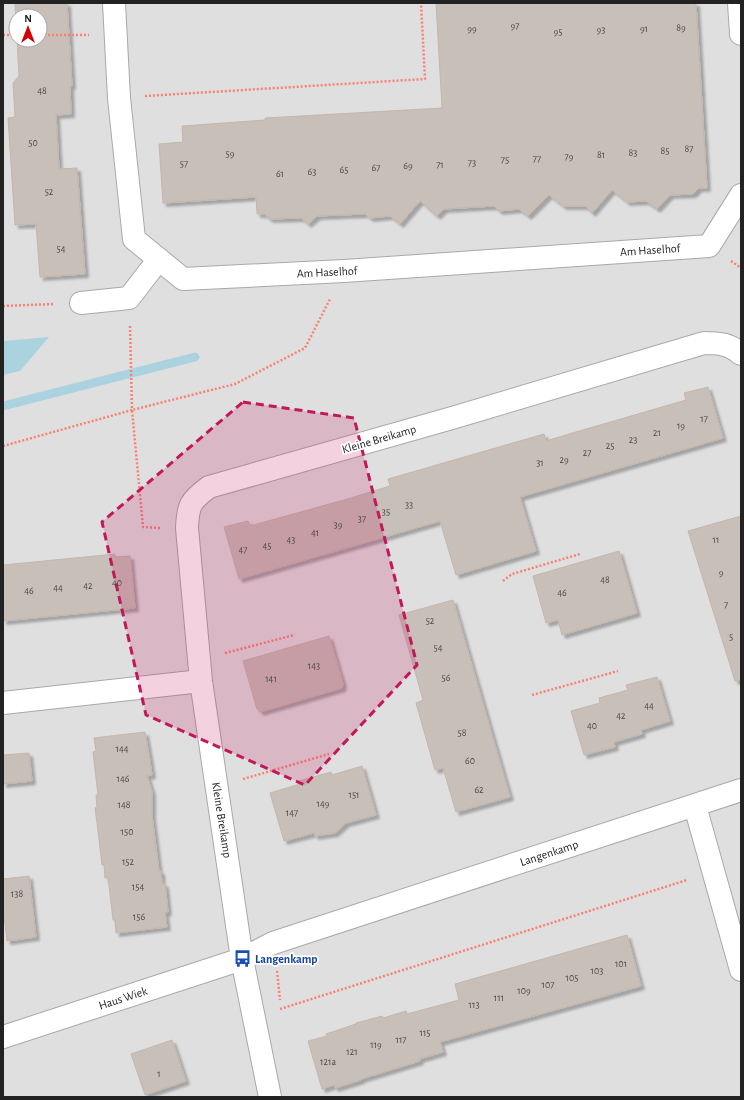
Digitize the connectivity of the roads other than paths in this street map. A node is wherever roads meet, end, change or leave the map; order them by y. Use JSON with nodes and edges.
{"nodes":[{"id":1,"x":114,"y":3,"type":"edge"},
{"id":2,"x":739,"y":3,"type":"edge"},
{"id":3,"x":741,"y":34,"type":"edge"},
{"id":4,"x":741,"y":195,"type":"edge"},
{"id":5,"x":159,"y":259,"type":"junction"},
{"id":6,"x":81,"y":303,"type":"road end"},
{"id":7,"x":741,"y":354,"type":"edge"},
{"id":8,"x":200,"y":670,"type":"junction"},
{"id":9,"x":3,"y":703,"type":"edge"},
{"id":10,"x":741,"y":790,"type":"edge"},
{"id":11,"x":695,"y":806,"type":"junction"},
{"id":12,"x":242,"y":959,"type":"junction"},
{"id":13,"x":741,"y":970,"type":"edge"},
{"id":14,"x":3,"y":1037,"type":"edge"},
{"id":15,"x":270,"y":1097,"type":"edge"}],
"edges":[{"from":1,"to":5,"type":"street","name":"Am Haselhof"},
{"from":2,"to":3,"type":"street"},
{"from":4,"to":5,"type":"street","name":"Am Haselhof"},
{"from":5,"to":6,"type":"street"},
{"from":7,"to":8,"type":"street","name":"Kleine Breikamp"},
{"from":8,"to":9,"type":"street"},
{"from":8,"to":12,"type":"street","name":"Kleine Breikamp"},
{"from":10,"to":11,"type":"street","name":"Langenkamp"},
{"from":11,"to":12,"type":"street","name":"Langenkamp"},
{"from":11,"to":13,"type":"street"},
{"from":12,"to":14,"type":"street","name":"Haus Wiek"},
{"from":12,"to":15,"type":"street"}]}
